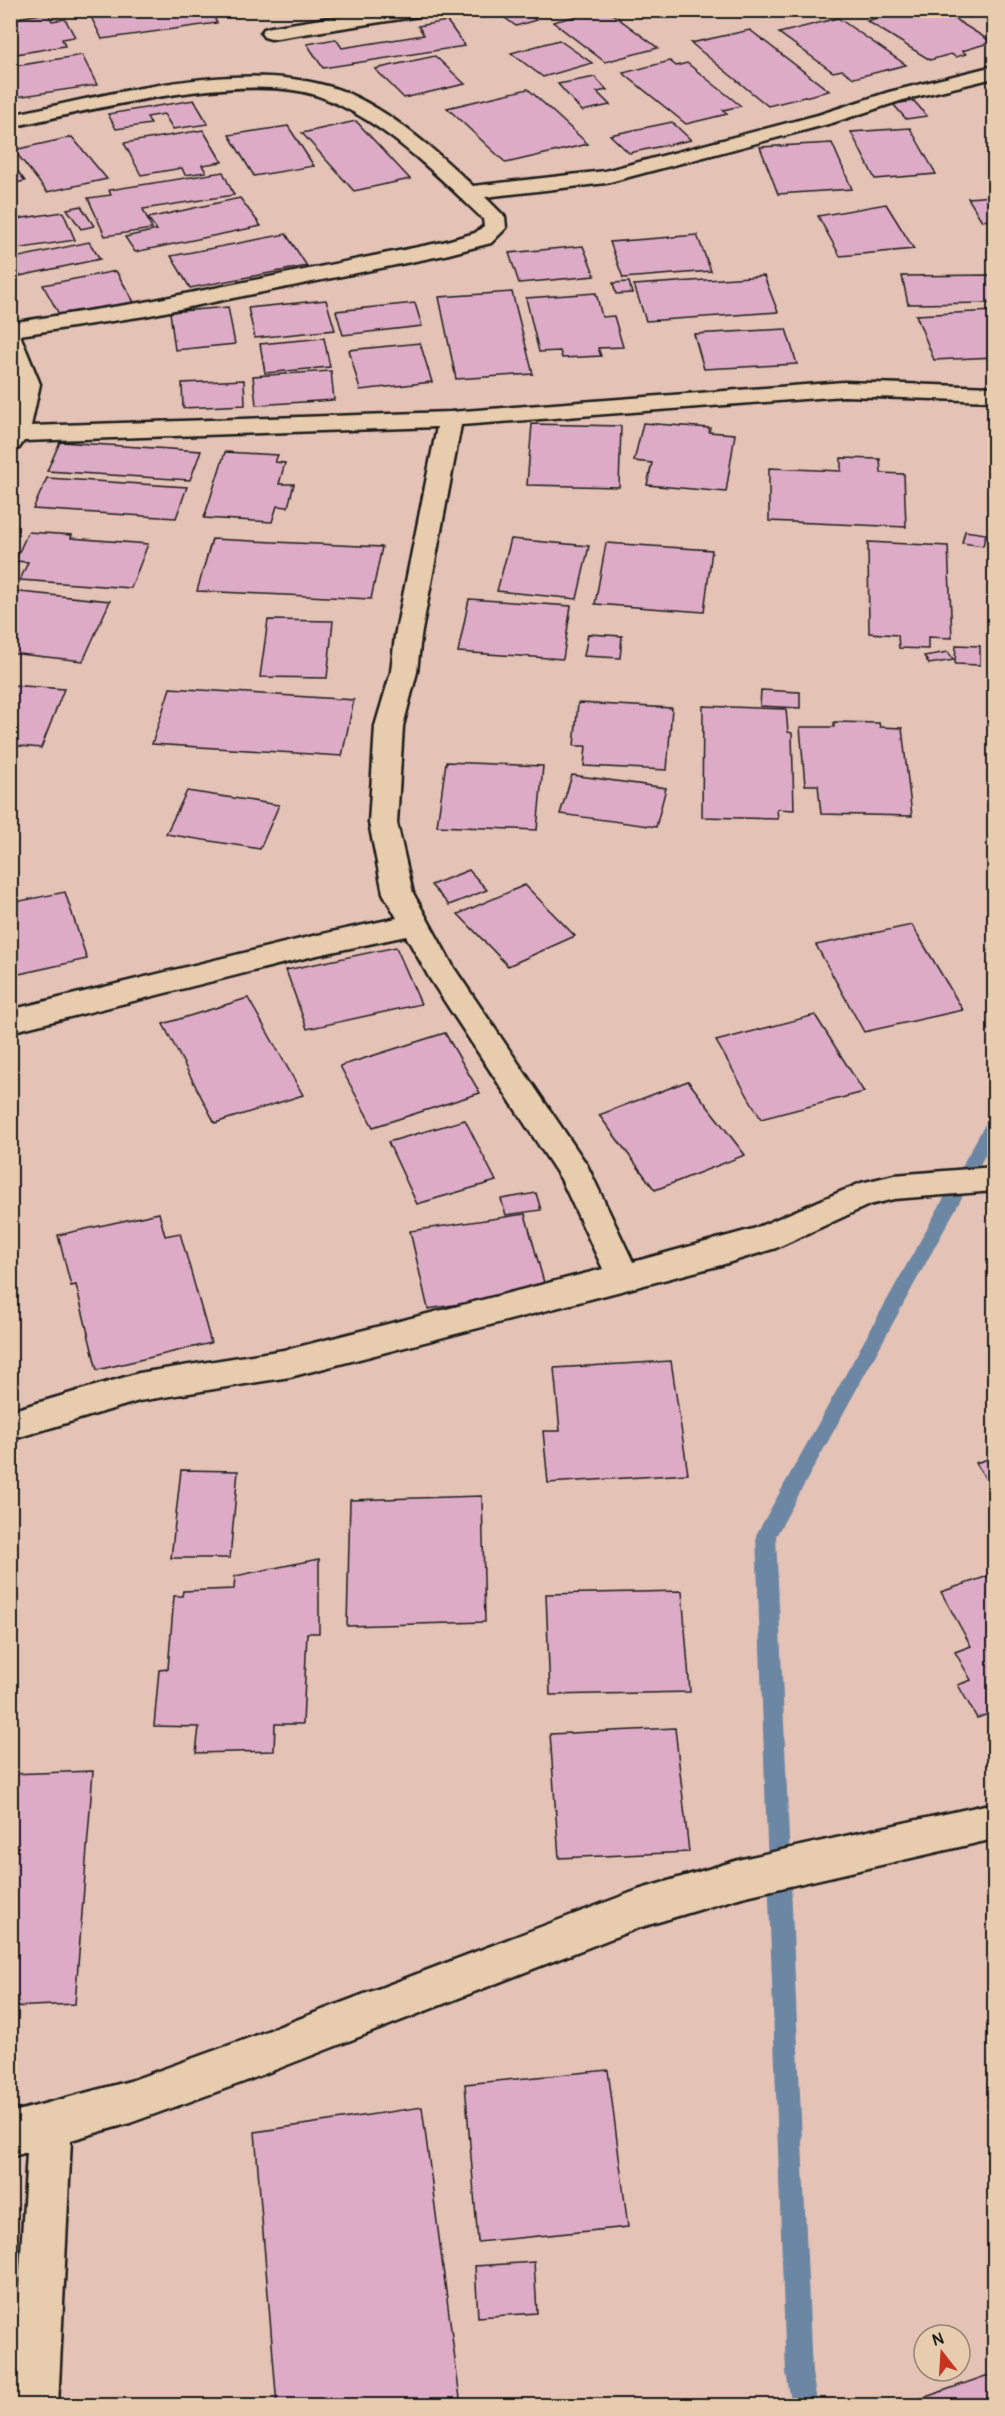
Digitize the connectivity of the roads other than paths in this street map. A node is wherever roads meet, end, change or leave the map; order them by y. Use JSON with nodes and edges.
{"nodes":[{"id":1,"x":267,"y":10,"type":"edge"},
{"id":2,"x":420,"y":10,"type":"edge"},
{"id":3,"x":271,"y":33,"type":"junction"},
{"id":4,"x":994,"y":72,"type":"edge"},
{"id":5,"x":290,"y":84,"type":"junction"},
{"id":6,"x":10,"y":121,"type":"edge"},
{"id":7,"x":466,"y":193,"type":"junction"},
{"id":8,"x":10,"y":330,"type":"edge"},
{"id":9,"x":10,"y":338,"type":"edge"},
{"id":10,"x":994,"y":394,"type":"edge"},
{"id":11,"x":450,"y":419,"type":"junction"},
{"id":12,"x":14,"y":439,"type":"edge"},
{"id":13,"x":415,"y":924,"type":"junction"},
{"id":14,"x":10,"y":1021,"type":"edge"},
{"id":15,"x":994,"y":1179,"type":"edge"},
{"id":16,"x":624,"y":1278,"type":"junction"},
{"id":17,"x":10,"y":1426,"type":"edge"},
{"id":18,"x":994,"y":1821,"type":"edge"},
{"id":19,"x":30,"y":2130,"type":"edge"},
{"id":20,"x":35,"y":2406,"type":"edge"}],
"edges":[{"from":1,"to":3,"type":"street"},
{"from":2,"to":3,"type":"street"},
{"from":3,"to":5,"type":"street"},
{"from":4,"to":7,"type":"street"},
{"from":5,"to":6,"type":"street"},
{"from":5,"to":7,"type":"street"},
{"from":7,"to":8,"type":"street"},
{"from":9,"to":12,"type":"street"},
{"from":10,"to":11,"type":"street"},
{"from":11,"to":12,"type":"street"},
{"from":11,"to":13,"type":"street"},
{"from":13,"to":14,"type":"street"},
{"from":13,"to":16,"type":"street"},
{"from":15,"to":16,"type":"street"},
{"from":16,"to":17,"type":"street"},
{"from":18,"to":19,"type":"street"},
{"from":19,"to":20,"type":"street"}]}
